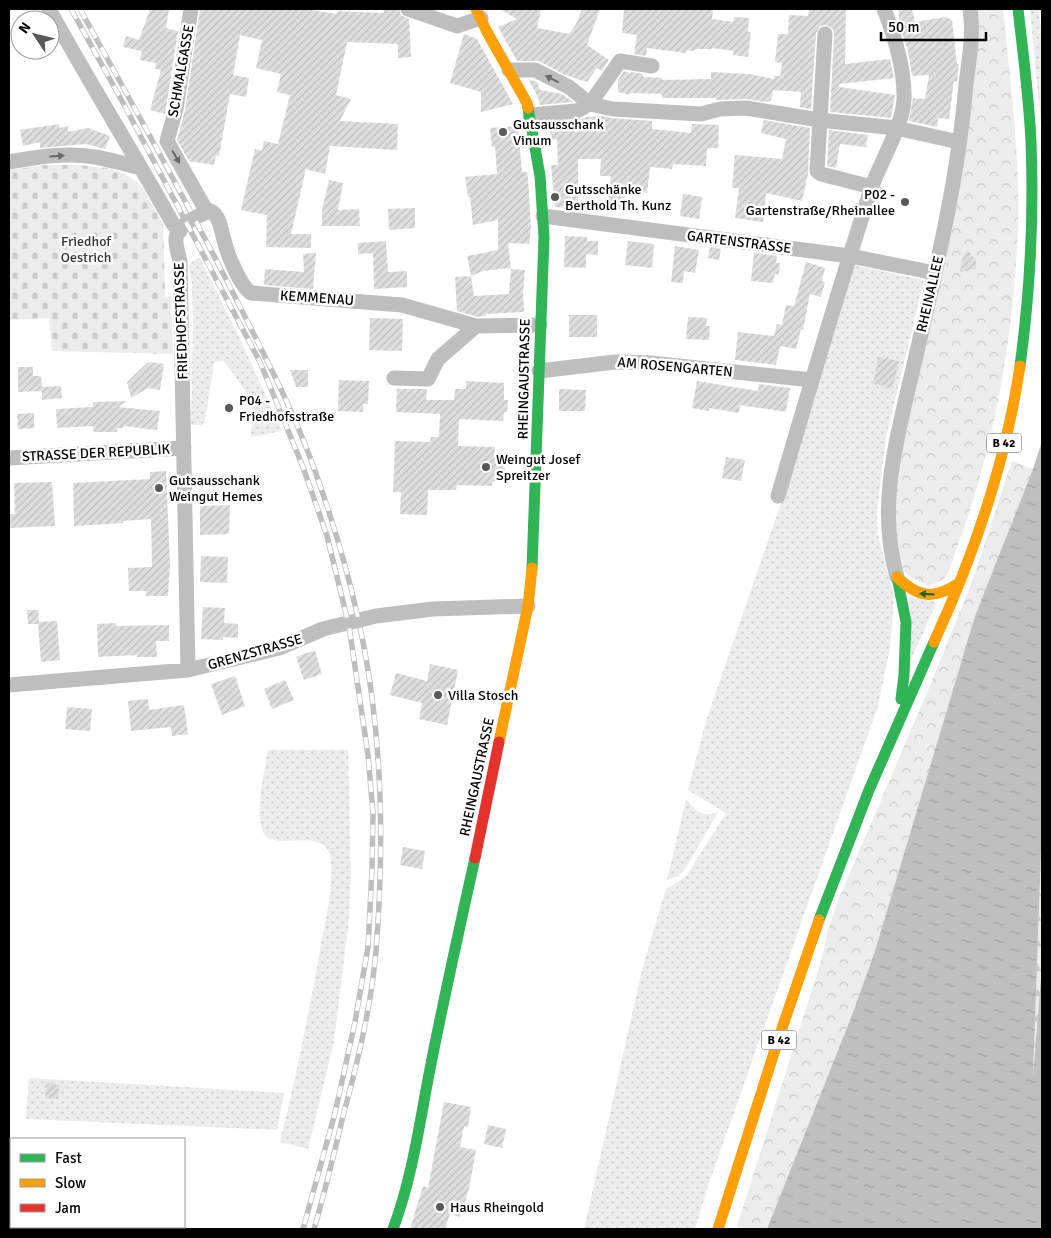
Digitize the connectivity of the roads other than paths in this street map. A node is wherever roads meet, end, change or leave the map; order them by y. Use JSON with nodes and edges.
{"nodes":[{"id":1,"x":49,"y":9,"type":"edge"},
{"id":2,"x":192,"y":9,"type":"edge"},
{"id":3,"x":408,"y":9,"type":"edge"},
{"id":4,"x":884,"y":9,"type":"edge"},
{"id":5,"x":970,"y":9,"type":"edge"},
{"id":6,"x":1018,"y":9,"type":"edge"},
{"id":7,"x":478,"y":13,"type":"edge"},
{"id":8,"x":825,"y":34,"type":"dead end"},
{"id":9,"x":652,"y":66,"type":"dead end"},
{"id":10,"x":510,"y":70,"type":"junction"},
{"id":11,"x":590,"y":104,"type":"junction"},
{"id":12,"x":530,"y":115,"type":"junction"},
{"id":13,"x":819,"y":120,"type":"junction"},
{"id":14,"x":896,"y":128,"type":"junction"},
{"id":15,"x":959,"y":142,"type":"junction"},
{"id":16,"x":9,"y":162,"type":"edge"},
{"id":17,"x":141,"y":168,"type":"junction"},
{"id":18,"x":872,"y":187,"type":"junction"},
{"id":19,"x":207,"y":212,"type":"junction"},
{"id":20,"x":542,"y":216,"type":"junction"},
{"id":21,"x":180,"y":230,"type":"junction"},
{"id":22,"x":850,"y":256,"type":"junction"},
{"id":23,"x":935,"y":273,"type":"junction"},
{"id":24,"x":540,"y":324,"type":"junction"},
{"id":25,"x":476,"y":326,"type":"junction"},
{"id":26,"x":539,"y":371,"type":"junction"},
{"id":27,"x":394,"y":378,"type":"dead end"},
{"id":28,"x":812,"y":380,"type":"junction"},
{"id":29,"x":184,"y":448,"type":"junction"},
{"id":30,"x":9,"y":458,"type":"edge"},
{"id":31,"x":778,"y":496,"type":"dead end"},
{"id":32,"x":897,"y":578,"type":"junction"},
{"id":33,"x":960,"y":583,"type":"junction"},
{"id":34,"x":528,"y":606,"type":"junction"},
{"id":35,"x":188,"y":670,"type":"junction"},
{"id":36,"x":9,"y":686,"type":"edge"},
{"id":37,"x":898,"y":722,"type":"junction"},
{"id":38,"x":393,"y":1229,"type":"edge"},
{"id":39,"x":718,"y":1229,"type":"edge"}],
"edges":[{"from":1,"to":17,"type":"street"},
{"from":2,"to":19,"type":"street","name":"SCHMALGASSE","one_way":true},
{"from":3,"to":7,"type":"street"},
{"from":4,"to":14,"type":"street"},
{"from":5,"to":15,"type":"street","name":"RHEINALLEE"},
{"from":6,"to":33,"type":"main road","number":"B 42"},
{"from":7,"to":10,"type":"main road","name":"RHEINGAUSTRASSE"},
{"from":8,"to":13,"type":"street"},
{"from":9,"to":11,"type":"street"},
{"from":11,"to":10,"type":"street","one_way":true},
{"from":10,"to":12,"type":"main road","name":"RHEINGAUSTRASSE"},
{"from":11,"to":12,"type":"street"},
{"from":11,"to":13,"type":"street"},
{"from":12,"to":20,"type":"main road","name":"RHEINGAUSTRASSE"},
{"from":13,"to":14,"type":"street"},
{"from":13,"to":18,"type":"street"},
{"from":14,"to":15,"type":"street"},
{"from":14,"to":18,"type":"street"},
{"from":15,"to":23,"type":"street","name":"RHEINALLEE"},
{"from":16,"to":17,"type":"street","one_way":true},
{"from":17,"to":21,"type":"street"},
{"from":18,"to":22,"type":"street"},
{"from":19,"to":21,"type":"street"},
{"from":19,"to":25,"type":"street","name":"KEMMENAU"},
{"from":20,"to":22,"type":"street","name":"GARTENSTRASSE"},
{"from":20,"to":24,"type":"main road","name":"RHEINGAUSTRASSE"},
{"from":21,"to":29,"type":"street","name":"FRIEDHOFSTRASSE"},
{"from":22,"to":23,"type":"street","name":"GARTENSTRASSE"},
{"from":22,"to":28,"type":"street"},
{"from":23,"to":32,"type":"street","name":"RHEINALLEE"},
{"from":24,"to":25,"type":"street","name":"KEMMENAU"},
{"from":24,"to":26,"type":"main road","name":"RHEINGAUSTRASSE"},
{"from":25,"to":27,"type":"street"},
{"from":26,"to":28,"type":"street","name":"AM ROSENGARTEN"},
{"from":26,"to":34,"type":"main road","name":"RHEINGAUSTRASSE"},
{"from":28,"to":31,"type":"street"},
{"from":29,"to":30,"type":"street","name":"STRASSE DER REPUBLIK"},
{"from":29,"to":35,"type":"street","name":"FRIEDHOFSTRASSE"},
{"from":33,"to":32,"type":"main road","one_way":true},
{"from":32,"to":37,"type":"main road"},
{"from":33,"to":37,"type":"main road","number":"B 42"},
{"from":34,"to":35,"type":"street","name":"GRENZSTRASSE"},
{"from":34,"to":38,"type":"main road","name":"RHEINGAUSTRASSE"},
{"from":35,"to":36,"type":"street","name":"GRENZSTRASSE"},
{"from":37,"to":39,"type":"main road","number":"B 42"}]}
